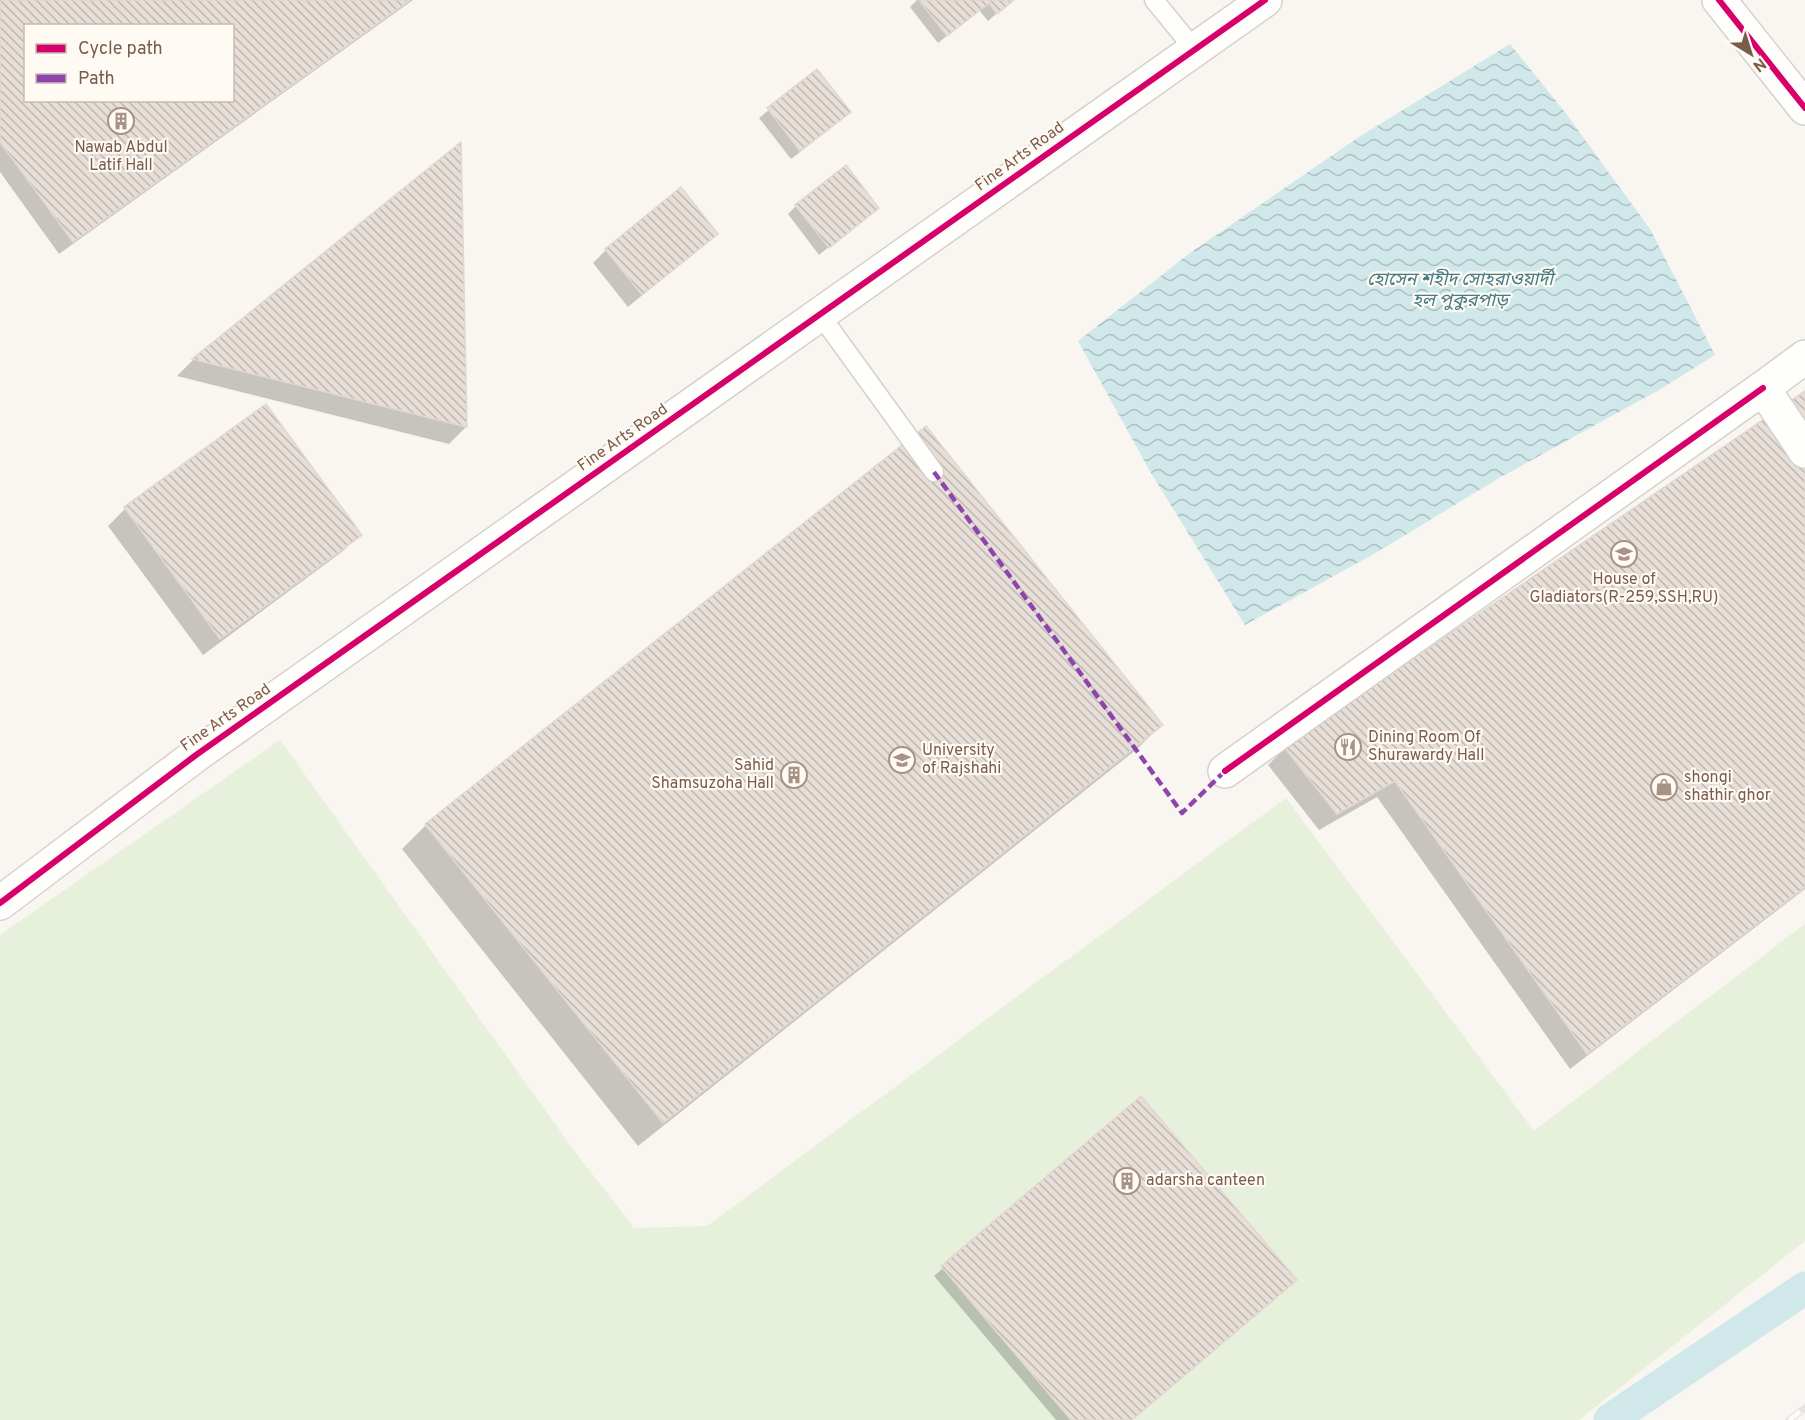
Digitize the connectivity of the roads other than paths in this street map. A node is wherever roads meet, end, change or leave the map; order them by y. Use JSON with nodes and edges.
{"nodes":[{"id":1,"x":1154,"y":0,"type":"edge"},
{"id":2,"x":1265,"y":0,"type":"edge"},
{"id":3,"x":1719,"y":0,"type":"edge"},
{"id":4,"x":1194,"y":49,"type":"junction"},
{"id":5,"x":1805,"y":108,"type":"edge"},
{"id":6,"x":821,"y":316,"type":"junction"},
{"id":7,"x":1805,"y":357,"type":"edge"},
{"id":8,"x":1763,"y":388,"type":"junction"},
{"id":9,"x":1805,"y":451,"type":"edge"},
{"id":10,"x":934,"y":472,"type":"dead end"},
{"id":11,"x":1225,"y":771,"type":"dead end"},
{"id":12,"x":0,"y":903,"type":"edge"}],
"edges":[{"from":1,"to":4,"type":"lane"},
{"from":2,"to":4,"type":"street","name":"Fine Arts Road"},
{"from":3,"to":5,"type":"street"},
{"from":4,"to":6,"type":"street","name":"Fine Arts Road"},
{"from":6,"to":10,"type":"lane"},
{"from":6,"to":12,"type":"street","name":"Fine Arts Road"},
{"from":7,"to":8,"type":"street"},
{"from":8,"to":9,"type":"street"},
{"from":8,"to":11,"type":"street"}]}
